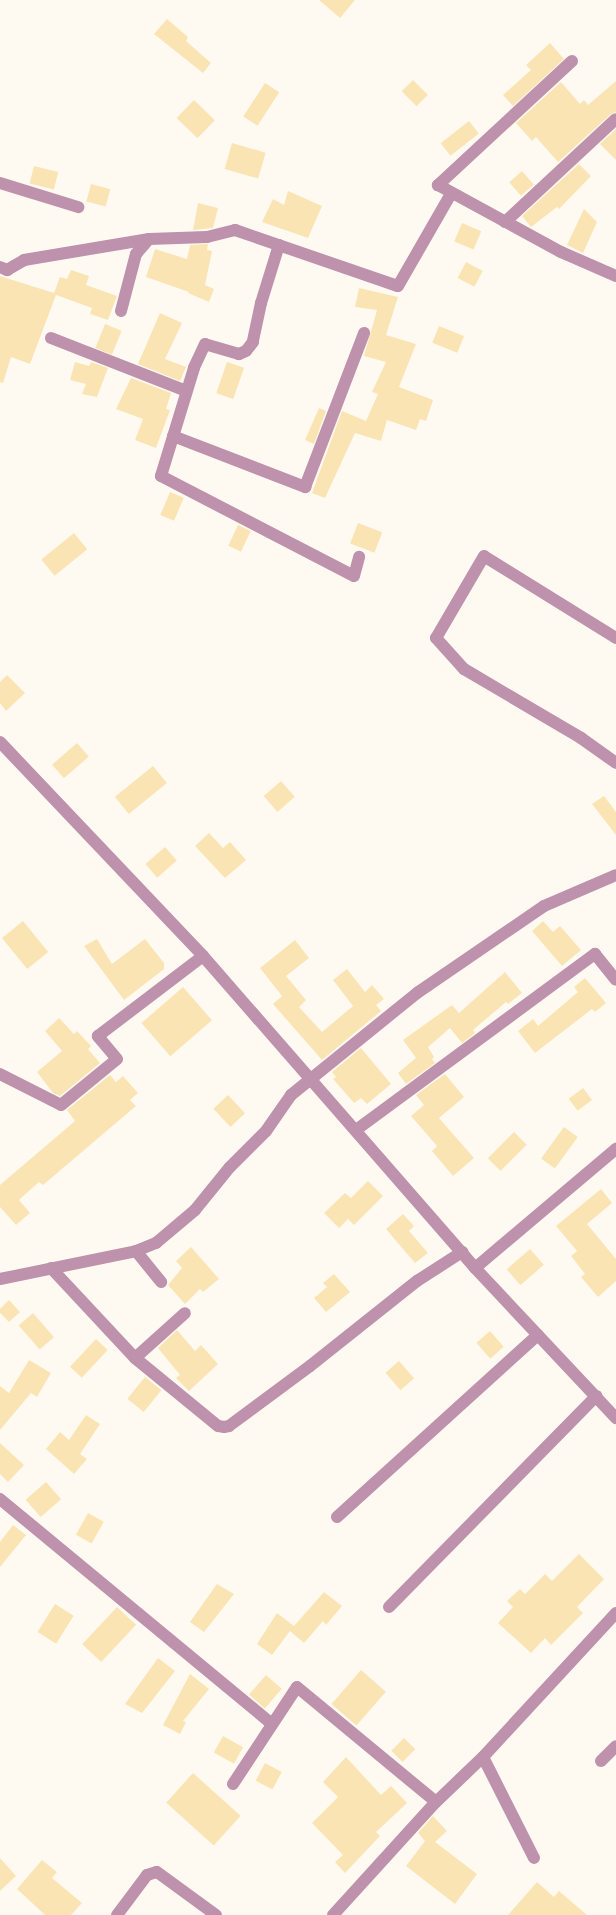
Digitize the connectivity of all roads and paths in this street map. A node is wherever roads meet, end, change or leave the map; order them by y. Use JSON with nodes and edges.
{"nodes":[{"id":1,"x":572,"y":61,"type":"dead end"},
{"id":2,"x":616,"y":119,"type":"edge"},
{"id":3,"x":0,"y":183,"type":"edge"},
{"id":4,"x":451,"y":194,"type":"junction"},
{"id":5,"x":78,"y":207,"type":"dead end"},
{"id":6,"x":505,"y":222,"type":"junction"},
{"id":7,"x":149,"y":240,"type":"junction"},
{"id":8,"x":279,"y":245,"type":"junction"},
{"id":9,"x":0,"y":267,"type":"edge"},
{"id":10,"x":616,"y":276,"type":"edge"},
{"id":11,"x":121,"y":311,"type":"dead end"},
{"id":12,"x":364,"y":333,"type":"dead end"},
{"id":13,"x":51,"y":338,"type":"dead end"},
{"id":14,"x":186,"y":391,"type":"junction"},
{"id":15,"x":173,"y":436,"type":"junction"},
{"id":16,"x":359,"y":557,"type":"dead end"},
{"id":17,"x":616,"y":638,"type":"edge"},
{"id":18,"x":0,"y":742,"type":"edge"},
{"id":19,"x":616,"y":763,"type":"edge"},
{"id":20,"x":616,"y":875,"type":"edge"},
{"id":21,"x":203,"y":956,"type":"junction"},
{"id":22,"x":616,"y":980,"type":"edge"},
{"id":23,"x":0,"y":1074,"type":"edge"},
{"id":24,"x":312,"y":1080,"type":"junction"},
{"id":25,"x":356,"y":1130,"type":"junction"},
{"id":26,"x":616,"y":1149,"type":"edge"},
{"id":27,"x":136,"y":1251,"type":"junction"},
{"id":28,"x":462,"y":1252,"type":"junction"},
{"id":29,"x":51,"y":1268,"type":"junction"},
{"id":30,"x":475,"y":1268,"type":"junction"},
{"id":31,"x":0,"y":1279,"type":"edge"},
{"id":32,"x":161,"y":1282,"type":"dead end"},
{"id":33,"x":185,"y":1313,"type":"dead end"},
{"id":34,"x":538,"y":1335,"type":"junction"},
{"id":35,"x":135,"y":1358,"type":"junction"},
{"id":36,"x":596,"y":1396,"type":"junction"},
{"id":37,"x":616,"y":1418,"type":"edge"},
{"id":38,"x":0,"y":1499,"type":"edge"},
{"id":39,"x":337,"y":1517,"type":"dead end"},
{"id":40,"x":389,"y":1607,"type":"dead end"},
{"id":41,"x":616,"y":1613,"type":"edge"},
{"id":42,"x":272,"y":1724,"type":"junction"},
{"id":43,"x":616,"y":1746,"type":"edge"},
{"id":44,"x":483,"y":1757,"type":"junction"},
{"id":45,"x":601,"y":1761,"type":"dead end"},
{"id":46,"x":233,"y":1784,"type":"dead end"},
{"id":47,"x":436,"y":1802,"type":"junction"},
{"id":48,"x":534,"y":1858,"type":"dead end"},
{"id":49,"x":117,"y":1915,"type":"edge"},
{"id":50,"x":216,"y":1915,"type":"edge"},
{"id":51,"x":333,"y":1915,"type":"edge"}],
"edges":[{"from":1,"to":4,"type":"street"},
{"from":2,"to":6,"type":"street"},
{"from":3,"to":5,"type":"street"},
{"from":4,"to":6,"type":"street"},
{"from":4,"to":8,"type":"street"},
{"from":6,"to":10,"type":"street"},
{"from":7,"to":8,"type":"street"},
{"from":7,"to":9,"type":"street"},
{"from":7,"to":11,"type":"street"},
{"from":8,"to":14,"type":"street"},
{"from":12,"to":15,"type":"street"},
{"from":13,"to":14,"type":"street"},
{"from":14,"to":15,"type":"street"},
{"from":15,"to":16,"type":"street"},
{"from":17,"to":19,"type":"street"},
{"from":18,"to":21,"type":"street"},
{"from":20,"to":24,"type":"street"},
{"from":21,"to":23,"type":"street"},
{"from":21,"to":24,"type":"street"},
{"from":22,"to":25,"type":"street"},
{"from":24,"to":25,"type":"street"},
{"from":24,"to":27,"type":"street"},
{"from":25,"to":28,"type":"street"},
{"from":26,"to":30,"type":"street"},
{"from":27,"to":29,"type":"street"},
{"from":27,"to":32,"type":"street"},
{"from":28,"to":30,"type":"street"},
{"from":28,"to":35,"type":"street"},
{"from":29,"to":31,"type":"street"},
{"from":29,"to":35,"type":"street"},
{"from":30,"to":34,"type":"street"},
{"from":33,"to":35,"type":"street"},
{"from":34,"to":36,"type":"street"},
{"from":34,"to":39,"type":"street"},
{"from":36,"to":37,"type":"street"},
{"from":36,"to":40,"type":"street"},
{"from":38,"to":42,"type":"street"},
{"from":41,"to":44,"type":"street"},
{"from":42,"to":46,"type":"street"},
{"from":42,"to":47,"type":"street"},
{"from":43,"to":45,"type":"street"},
{"from":44,"to":47,"type":"street"},
{"from":44,"to":48,"type":"street"},
{"from":47,"to":51,"type":"street"},
{"from":49,"to":50,"type":"street"}]}
